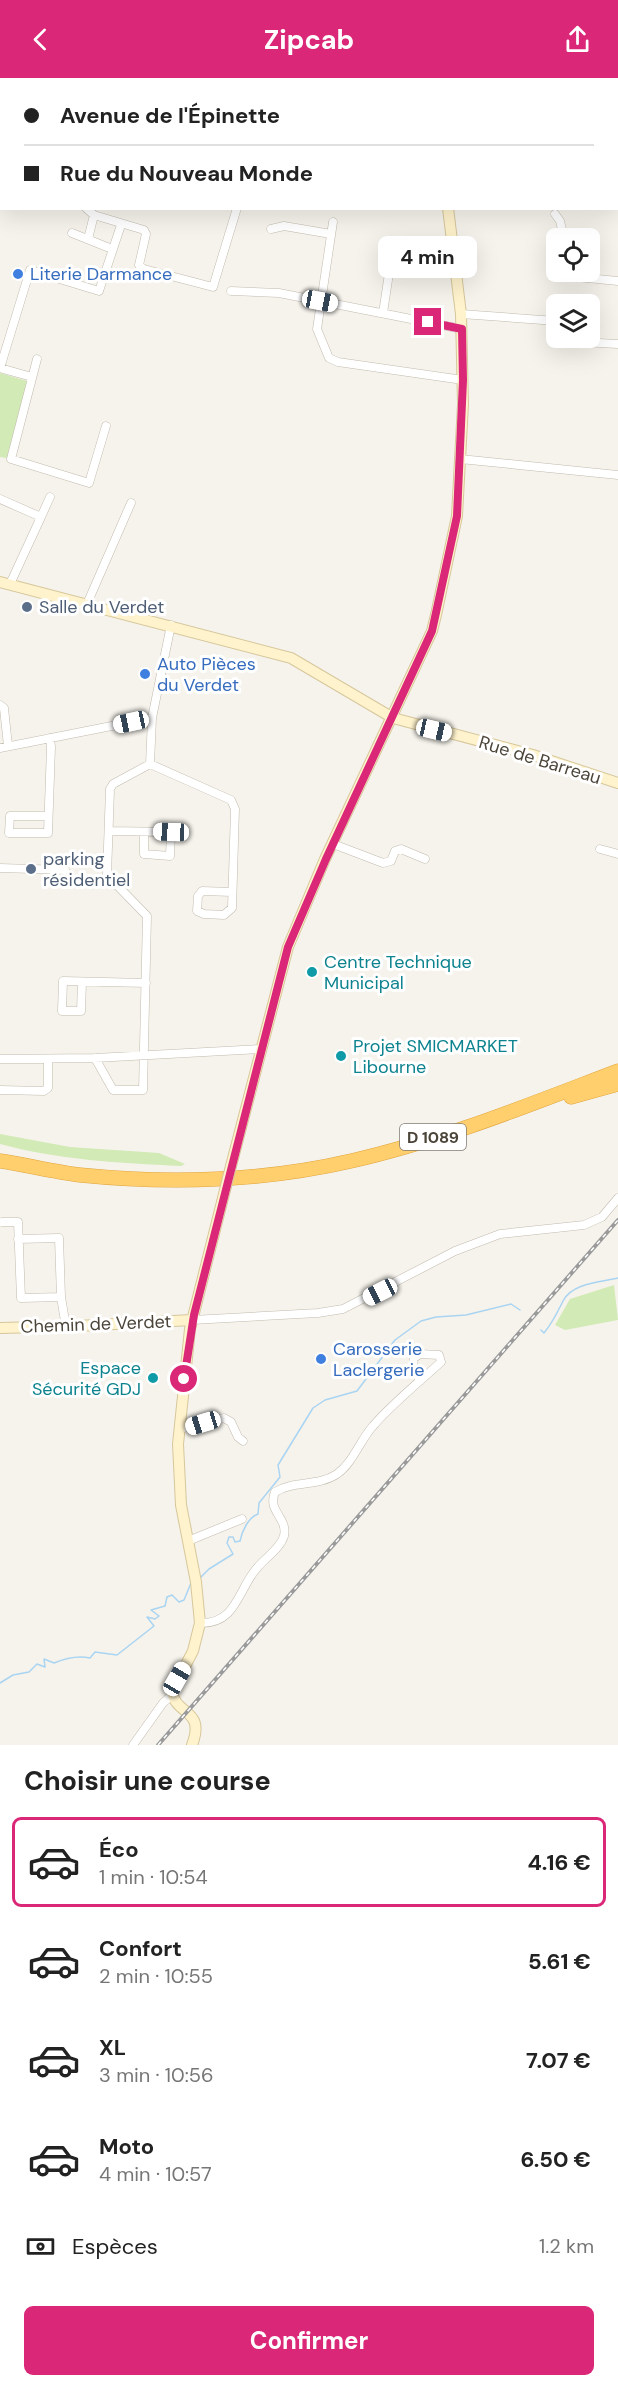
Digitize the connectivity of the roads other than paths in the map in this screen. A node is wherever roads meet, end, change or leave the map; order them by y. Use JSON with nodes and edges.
{"nodes":[{"id":1,"x":88,"y":210,"type":"edge"},
{"id":2,"x":236,"y":210,"type":"edge"},
{"id":3,"x":448,"y":210,"type":"edge"},
{"id":4,"x":555,"y":214,"type":"dead end"},
{"id":5,"x":94,"y":215,"type":"junction"},
{"id":6,"x":333,"y":222,"type":"dead end"},
{"id":7,"x":121,"y":225,"type":"junction"},
{"id":8,"x":562,"y":228,"type":"edge"},
{"id":9,"x":271,"y":229,"type":"dead end"},
{"id":10,"x":72,"y":233,"type":"dead end"},
{"id":11,"x":331,"y":234,"type":"junction"},
{"id":12,"x":88,"y":239,"type":"junction"},
{"id":13,"x":112,"y":249,"type":"junction"},
{"id":14,"x":455,"y":250,"type":"junction"},
{"id":15,"x":600,"y":280,"type":"edge"},
{"id":16,"x":618,"y":281,"type":"edge"},
{"id":17,"x":231,"y":291,"type":"dead end"},
{"id":18,"x":320,"y":301,"type":"junction"},
{"id":19,"x":383,"y":313,"type":"junction"},
{"id":20,"x":461,"y":314,"type":"junction"},
{"id":21,"x":546,"y":320,"type":"edge"},
{"id":22,"x":462,"y":329,"type":"junction"},
{"id":23,"x":600,"y":342,"type":"edge"},
{"id":24,"x":618,"y":344,"type":"edge"},
{"id":25,"x":37,"y":359,"type":"dead end"},
{"id":26,"x":32,"y":377,"type":"junction"},
{"id":27,"x":463,"y":380,"type":"junction"},
{"id":28,"x":106,"y":426,"type":"dead end"},
{"id":29,"x":460,"y":459,"type":"junction"},
{"id":30,"x":618,"y":475,"type":"edge"},
{"id":31,"x":50,"y":497,"type":"dead end"},
{"id":32,"x":0,"y":499,"type":"edge"},
{"id":33,"x":131,"y":503,"type":"dead end"},
{"id":34,"x":41,"y":517,"type":"junction"},
{"id":35,"x":5,"y":583,"type":"edge"},
{"id":36,"x":87,"y":604,"type":"junction"},
{"id":37,"x":171,"y":625,"type":"junction"},
{"id":38,"x":0,"y":705,"type":"edge"},
{"id":39,"x":152,"y":718,"type":"junction"},
{"id":40,"x":393,"y":718,"type":"junction"},
{"id":41,"x":50,"y":738,"type":"junction"},
{"id":42,"x":4,"y":747,"type":"edge"},
{"id":43,"x":150,"y":764,"type":"junction"},
{"id":44,"x":618,"y":783,"type":"edge"},
{"id":45,"x":48,"y":816,"type":"junction"},
{"id":46,"x":109,"y":831,"type":"junction"},
{"id":47,"x":144,"y":832,"type":"junction"},
{"id":48,"x":333,"y":844,"type":"junction"},
{"id":49,"x":600,"y":849,"type":"dead end"},
{"id":50,"x":618,"y":854,"type":"edge"},
{"id":51,"x":424,"y":859,"type":"dead end"},
{"id":52,"x":0,"y":868,"type":"edge"},
{"id":53,"x":65,"y":870,"type":"dead end"},
{"id":54,"x":232,"y":892,"type":"junction"},
{"id":55,"x":82,"y":982,"type":"junction"},
{"id":56,"x":146,"y":983,"type":"junction"},
{"id":57,"x":261,"y":1049,"type":"junction"},
{"id":58,"x":144,"y":1054,"type":"junction"},
{"id":59,"x":94,"y":1058,"type":"junction"},
{"id":60,"x":0,"y":1059,"type":"edge"},
{"id":61,"x":48,"y":1059,"type":"junction"},
{"id":62,"x":618,"y":1071,"type":"edge"},
{"id":63,"x":618,"y":1084,"type":"edge"},
{"id":64,"x":0,"y":1090,"type":"edge"},
{"id":65,"x":514,"y":1111,"type":"junction"},
{"id":66,"x":0,"y":1159,"type":"edge"},
{"id":67,"x":618,"y":1198,"type":"edge"},
{"id":68,"x":2,"y":1222,"type":"dead end"},
{"id":69,"x":18,"y":1239,"type":"junction"},
{"id":70,"x":61,"y":1297,"type":"junction"},
{"id":71,"x":192,"y":1320,"type":"junction"},
{"id":72,"x":66,"y":1327,"type":"junction"},
{"id":73,"x":0,"y":1328,"type":"edge"},
{"id":74,"x":420,"y":1382,"type":"dead end"},
{"id":75,"x":179,"y":1430,"type":"junction"},
{"id":76,"x":243,"y":1441,"type":"dead end"},
{"id":77,"x":242,"y":1518,"type":"dead end"},
{"id":78,"x":188,"y":1541,"type":"junction"},
{"id":79,"x":200,"y":1623,"type":"junction"},
{"id":80,"x":172,"y":1695,"type":"junction"},
{"id":81,"x":133,"y":1745,"type":"edge"},
{"id":82,"x":192,"y":1745,"type":"edge"}],
"edges":[{"from":1,"to":5,"type":"street"},
{"from":2,"to":7,"type":"street"},
{"from":3,"to":14,"type":"street"},
{"from":4,"to":8,"type":"street"},
{"from":5,"to":7,"type":"street"},
{"from":5,"to":12,"type":"street"},
{"from":6,"to":11,"type":"street"},
{"from":7,"to":13,"type":"street"},
{"from":9,"to":11,"type":"street"},
{"from":10,"to":12,"type":"street"},
{"from":11,"to":18,"type":"street"},
{"from":12,"to":13,"type":"street"},
{"from":13,"to":26,"type":"street"},
{"from":14,"to":19,"type":"street"},
{"from":14,"to":20,"type":"street"},
{"from":15,"to":16,"type":"street"},
{"from":17,"to":18,"type":"street"},
{"from":18,"to":19,"type":"street"},
{"from":18,"to":27,"type":"street"},
{"from":19,"to":22,"type":"street"},
{"from":20,"to":21,"type":"street"},
{"from":20,"to":22,"type":"street"},
{"from":22,"to":27,"type":"street"},
{"from":23,"to":24,"type":"street"},
{"from":25,"to":26,"type":"street"},
{"from":26,"to":28,"type":"street"},
{"from":27,"to":29,"type":"street"},
{"from":29,"to":30,"type":"street"},
{"from":29,"to":40,"type":"street"},
{"from":31,"to":34,"type":"street"},
{"from":32,"to":34,"type":"street"},
{"from":33,"to":36,"type":"street"},
{"from":34,"to":35,"type":"street"},
{"from":35,"to":36,"type":"street","name":"Rue de Barreau"},
{"from":36,"to":37,"type":"street","name":"Rue de Barreau"},
{"from":37,"to":39,"type":"street"},
{"from":37,"to":40,"type":"street","name":"Rue de Barreau"},
{"from":38,"to":42,"type":"street"},
{"from":39,"to":41,"type":"street"},
{"from":39,"to":43,"type":"street"},
{"from":40,"to":44,"type":"street","name":"Rue de Barreau"},
{"from":40,"to":48,"type":"street"},
{"from":41,"to":42,"type":"street"},
{"from":41,"to":45,"type":"street"},
{"from":43,"to":46,"type":"street"},
{"from":43,"to":54,"type":"street"},
{"from":45,"to":45,"type":"street"},
{"from":46,"to":47,"type":"street"},
{"from":46,"to":56,"type":"street"},
{"from":47,"to":47,"type":"street"},
{"from":48,"to":51,"type":"street"},
{"from":48,"to":57,"type":"street"},
{"from":49,"to":50,"type":"street"},
{"from":52,"to":53,"type":"street"},
{"from":54,"to":54,"type":"street"},
{"from":55,"to":55,"type":"street"},
{"from":55,"to":56,"type":"street"},
{"from":56,"to":58,"type":"street"},
{"from":57,"to":58,"type":"street"},
{"from":57,"to":71,"type":"street","bridge":true},
{"from":58,"to":59,"type":"street"},
{"from":58,"to":59,"type":"street"},
{"from":59,"to":61,"type":"street"},
{"from":60,"to":61,"type":"street"},
{"from":61,"to":64,"type":"street"},
{"from":62,"to":65,"type":"highway","number":"D 1089"},
{"from":63,"to":65,"type":"highway","number":"D 1089"},
{"from":65,"to":66,"type":"highway","number":"D 1089"},
{"from":67,"to":71,"type":"street"},
{"from":68,"to":69,"type":"street"},
{"from":69,"to":70,"type":"street"},
{"from":69,"to":70,"type":"street"},
{"from":70,"to":72,"type":"street"},
{"from":71,"to":72,"type":"street","name":"Chemin de Verdet"},
{"from":71,"to":75,"type":"street"},
{"from":72,"to":73,"type":"street","name":"Chemin de Verdet"},
{"from":74,"to":79,"type":"street"},
{"from":75,"to":76,"type":"street"},
{"from":75,"to":78,"type":"street"},
{"from":77,"to":78,"type":"street"},
{"from":78,"to":79,"type":"street"},
{"from":79,"to":80,"type":"street"},
{"from":80,"to":81,"type":"street"},
{"from":80,"to":82,"type":"street"}]}
